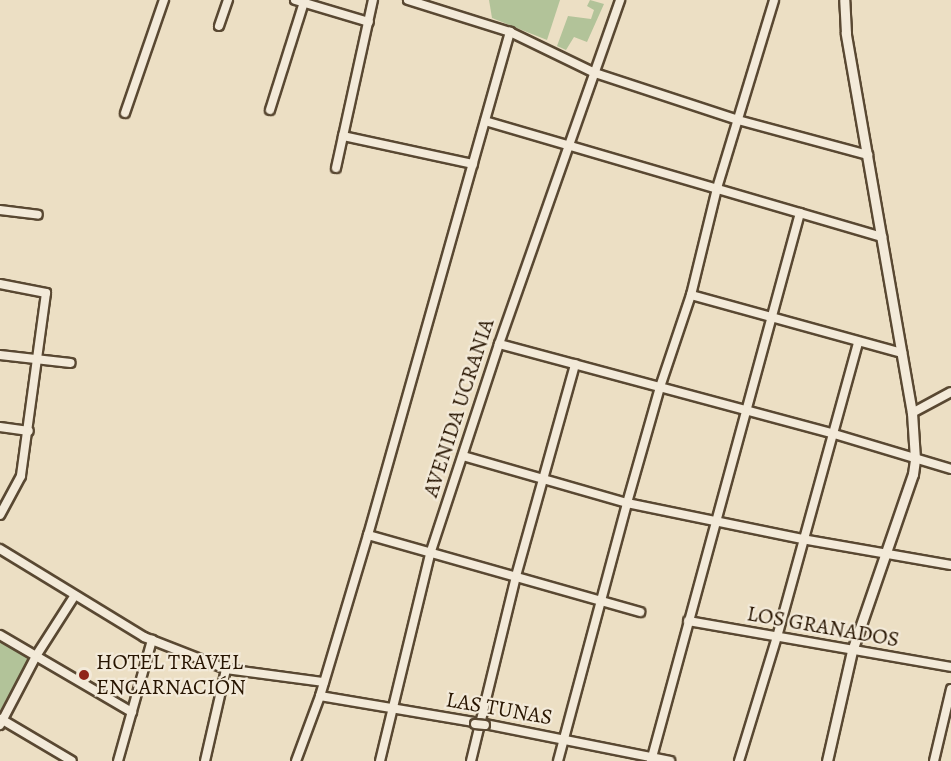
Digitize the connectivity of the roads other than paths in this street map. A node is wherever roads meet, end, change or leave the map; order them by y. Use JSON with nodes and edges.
{"nodes":[{"id":1,"x":164,"y":0,"type":"edge"},
{"id":2,"x":228,"y":0,"type":"edge"},
{"id":3,"x":373,"y":0,"type":"edge"},
{"id":4,"x":408,"y":0,"type":"edge"},
{"id":5,"x":620,"y":0,"type":"edge"},
{"id":6,"x":774,"y":0,"type":"edge"},
{"id":7,"x":844,"y":0,"type":"edge"},
{"id":8,"x":299,"y":1,"type":"edge"},
{"id":9,"x":315,"y":3,"type":"edge"},
{"id":10,"x":369,"y":22,"type":"junction"},
{"id":11,"x":219,"y":26,"type":"dead end"},
{"id":12,"x":510,"y":32,"type":"junction"},
{"id":13,"x":595,"y":73,"type":"junction"},
{"id":14,"x":270,"y":110,"type":"dead end"},
{"id":15,"x":125,"y":113,"type":"dead end"},
{"id":16,"x":738,"y":120,"type":"junction"},
{"id":17,"x":485,"y":121,"type":"junction"},
{"id":18,"x":343,"y":136,"type":"junction"},
{"id":19,"x":568,"y":144,"type":"junction"},
{"id":20,"x":868,"y":155,"type":"junction"},
{"id":21,"x":473,"y":164,"type":"junction"},
{"id":22,"x":336,"y":168,"type":"dead end"},
{"id":23,"x":717,"y":188,"type":"junction"},
{"id":24,"x":0,"y":210,"type":"edge"},
{"id":25,"x":800,"y":213,"type":"junction"},
{"id":26,"x":38,"y":215,"type":"dead end"},
{"id":27,"x":882,"y":237,"type":"junction"},
{"id":28,"x":0,"y":284,"type":"edge"},
{"id":29,"x":691,"y":296,"type":"junction"},
{"id":30,"x":773,"y":318,"type":"junction"},
{"id":31,"x":858,"y":342,"type":"junction"},
{"id":32,"x":499,"y":344,"type":"junction"},
{"id":33,"x":902,"y":353,"type":"junction"},
{"id":34,"x":0,"y":355,"type":"edge"},
{"id":35,"x":37,"y":358,"type":"junction"},
{"id":36,"x":71,"y":363,"type":"dead end"},
{"id":37,"x":575,"y":364,"type":"junction"},
{"id":38,"x":660,"y":387,"type":"junction"},
{"id":39,"x":951,"y":393,"type":"edge"},
{"id":40,"x":746,"y":411,"type":"junction"},
{"id":41,"x":912,"y":413,"type":"junction"},
{"id":42,"x":0,"y":427,"type":"edge"},
{"id":43,"x":28,"y":431,"type":"junction"},
{"id":44,"x":831,"y":433,"type":"junction"},
{"id":45,"x":463,"y":456,"type":"junction"},
{"id":46,"x":915,"y":459,"type":"junction"},
{"id":47,"x":951,"y":469,"type":"edge"},
{"id":48,"x":543,"y":479,"type":"junction"},
{"id":49,"x":627,"y":504,"type":"junction"},
{"id":50,"x":0,"y":515,"type":"edge"},
{"id":51,"x":716,"y":520,"type":"junction"},
{"id":52,"x":368,"y":535,"type":"junction"},
{"id":53,"x":802,"y":539,"type":"junction"},
{"id":54,"x":0,"y":549,"type":"edge"},
{"id":55,"x":430,"y":554,"type":"junction"},
{"id":56,"x":886,"y":554,"type":"junction"},
{"id":57,"x":951,"y":565,"type":"edge"},
{"id":58,"x":516,"y":576,"type":"junction"},
{"id":59,"x":75,"y":595,"type":"junction"},
{"id":60,"x":600,"y":602,"type":"junction"},
{"id":61,"x":640,"y":612,"type":"dead end"},
{"id":62,"x":688,"y":621,"type":"junction"},
{"id":63,"x":0,"y":635,"type":"edge"},
{"id":64,"x":777,"y":637,"type":"junction"},
{"id":65,"x":152,"y":640,"type":"junction"},
{"id":66,"x":852,"y":651,"type":"junction"},
{"id":67,"x":36,"y":656,"type":"junction"},
{"id":68,"x":951,"y":667,"type":"edge"},
{"id":69,"x":226,"y":669,"type":"junction"},
{"id":70,"x":324,"y":682,"type":"junction"},
{"id":71,"x":951,"y":689,"type":"edge"},
{"id":72,"x":320,"y":696,"type":"junction"},
{"id":73,"x":393,"y":709,"type":"junction"},
{"id":74,"x":132,"y":712,"type":"junction"},
{"id":75,"x":1,"y":721,"type":"edge"},
{"id":76,"x":480,"y":724,"type":"junction"},
{"id":77,"x":563,"y":739,"type":"junction"},
{"id":78,"x":651,"y":760,"type":"edge"},
{"id":79,"x":72,"y":761,"type":"edge"},
{"id":80,"x":118,"y":761,"type":"edge"},
{"id":81,"x":205,"y":761,"type":"edge"},
{"id":82,"x":296,"y":761,"type":"edge"},
{"id":83,"x":380,"y":761,"type":"edge"},
{"id":84,"x":471,"y":761,"type":"edge"},
{"id":85,"x":558,"y":761,"type":"edge"},
{"id":86,"x":670,"y":761,"type":"edge"},
{"id":87,"x":739,"y":761,"type":"edge"},
{"id":88,"x":827,"y":761,"type":"edge"},
{"id":89,"x":934,"y":761,"type":"edge"}],
"edges":[{"from":1,"to":15,"type":"street"},
{"from":2,"to":11,"type":"street"},
{"from":3,"to":10,"type":"street"},
{"from":4,"to":12,"type":"street"},
{"from":5,"to":13,"type":"street","name":"AVENIDA UCRANIA"},
{"from":6,"to":16,"type":"street"},
{"from":7,"to":20,"type":"street"},
{"from":8,"to":9,"type":"street"},
{"from":8,"to":14,"type":"street"},
{"from":9,"to":10,"type":"street"},
{"from":10,"to":18,"type":"street"},
{"from":12,"to":13,"type":"street"},
{"from":12,"to":17,"type":"street"},
{"from":13,"to":16,"type":"street"},
{"from":13,"to":19,"type":"street","name":"AVENIDA UCRANIA"},
{"from":16,"to":20,"type":"street"},
{"from":16,"to":23,"type":"street"},
{"from":17,"to":19,"type":"street"},
{"from":17,"to":21,"type":"street"},
{"from":18,"to":21,"type":"street"},
{"from":18,"to":22,"type":"street"},
{"from":19,"to":23,"type":"street"},
{"from":19,"to":32,"type":"street","name":"AVENIDA UCRANIA"},
{"from":20,"to":27,"type":"street"},
{"from":21,"to":52,"type":"street"},
{"from":23,"to":25,"type":"street"},
{"from":23,"to":29,"type":"street"},
{"from":24,"to":26,"type":"street"},
{"from":25,"to":27,"type":"street"},
{"from":25,"to":30,"type":"street"},
{"from":27,"to":33,"type":"street"},
{"from":28,"to":35,"type":"street"},
{"from":29,"to":30,"type":"street"},
{"from":29,"to":38,"type":"street"},
{"from":30,"to":31,"type":"street"},
{"from":30,"to":40,"type":"street"},
{"from":31,"to":33,"type":"street"},
{"from":31,"to":44,"type":"street"},
{"from":32,"to":37,"type":"street"},
{"from":32,"to":45,"type":"street","name":"AVENIDA UCRANIA"},
{"from":33,"to":41,"type":"street"},
{"from":34,"to":35,"type":"street"},
{"from":35,"to":36,"type":"street"},
{"from":35,"to":43,"type":"street"},
{"from":37,"to":38,"type":"street"},
{"from":37,"to":48,"type":"street"},
{"from":38,"to":40,"type":"street"},
{"from":38,"to":49,"type":"street"},
{"from":39,"to":41,"type":"street"},
{"from":40,"to":44,"type":"street"},
{"from":40,"to":51,"type":"street"},
{"from":41,"to":46,"type":"street"},
{"from":42,"to":43,"type":"street"},
{"from":43,"to":50,"type":"street"},
{"from":44,"to":46,"type":"street"},
{"from":44,"to":53,"type":"street"},
{"from":45,"to":48,"type":"street"},
{"from":45,"to":55,"type":"street","name":"AVENIDA UCRANIA"},
{"from":46,"to":47,"type":"street"},
{"from":46,"to":56,"type":"street"},
{"from":48,"to":49,"type":"street"},
{"from":48,"to":58,"type":"street"},
{"from":49,"to":51,"type":"street"},
{"from":49,"to":60,"type":"street"},
{"from":51,"to":53,"type":"street"},
{"from":51,"to":62,"type":"street"},
{"from":52,"to":55,"type":"street"},
{"from":52,"to":70,"type":"street"},
{"from":53,"to":56,"type":"street"},
{"from":53,"to":64,"type":"street"},
{"from":54,"to":59,"type":"street"},
{"from":55,"to":58,"type":"street"},
{"from":55,"to":73,"type":"street","name":"AVENIDA UCRANIA"},
{"from":56,"to":57,"type":"street"},
{"from":56,"to":66,"type":"street"},
{"from":58,"to":60,"type":"street"},
{"from":58,"to":76,"type":"street"},
{"from":59,"to":65,"type":"street"},
{"from":59,"to":67,"type":"street"},
{"from":60,"to":61,"type":"street"},
{"from":60,"to":77,"type":"street"},
{"from":62,"to":64,"type":"street","name":"LOS GRANADOS"},
{"from":62,"to":78,"type":"street"},
{"from":63,"to":67,"type":"street"},
{"from":64,"to":66,"type":"street","name":"LOS GRANADOS"},
{"from":64,"to":87,"type":"street"},
{"from":65,"to":69,"type":"street"},
{"from":65,"to":74,"type":"street"},
{"from":66,"to":68,"type":"street","name":"LOS GRANADOS"},
{"from":66,"to":88,"type":"street"},
{"from":67,"to":74,"type":"street"},
{"from":67,"to":75,"type":"street"},
{"from":69,"to":70,"type":"street"},
{"from":69,"to":81,"type":"street"},
{"from":70,"to":72,"type":"street"},
{"from":71,"to":89,"type":"street"},
{"from":72,"to":73,"type":"street","name":"LAS TUNAS"},
{"from":72,"to":82,"type":"street"},
{"from":73,"to":76,"type":"street","name":"LAS TUNAS"},
{"from":73,"to":83,"type":"street","name":"AVENIDA UCRANIA"},
{"from":74,"to":80,"type":"street"},
{"from":75,"to":79,"type":"street"},
{"from":76,"to":77,"type":"street","name":"LAS TUNAS"},
{"from":76,"to":84,"type":"street"},
{"from":77,"to":78,"type":"street","name":"LAS TUNAS"},
{"from":77,"to":85,"type":"street"},
{"from":78,"to":86,"type":"street","name":"LAS TUNAS"}]}
